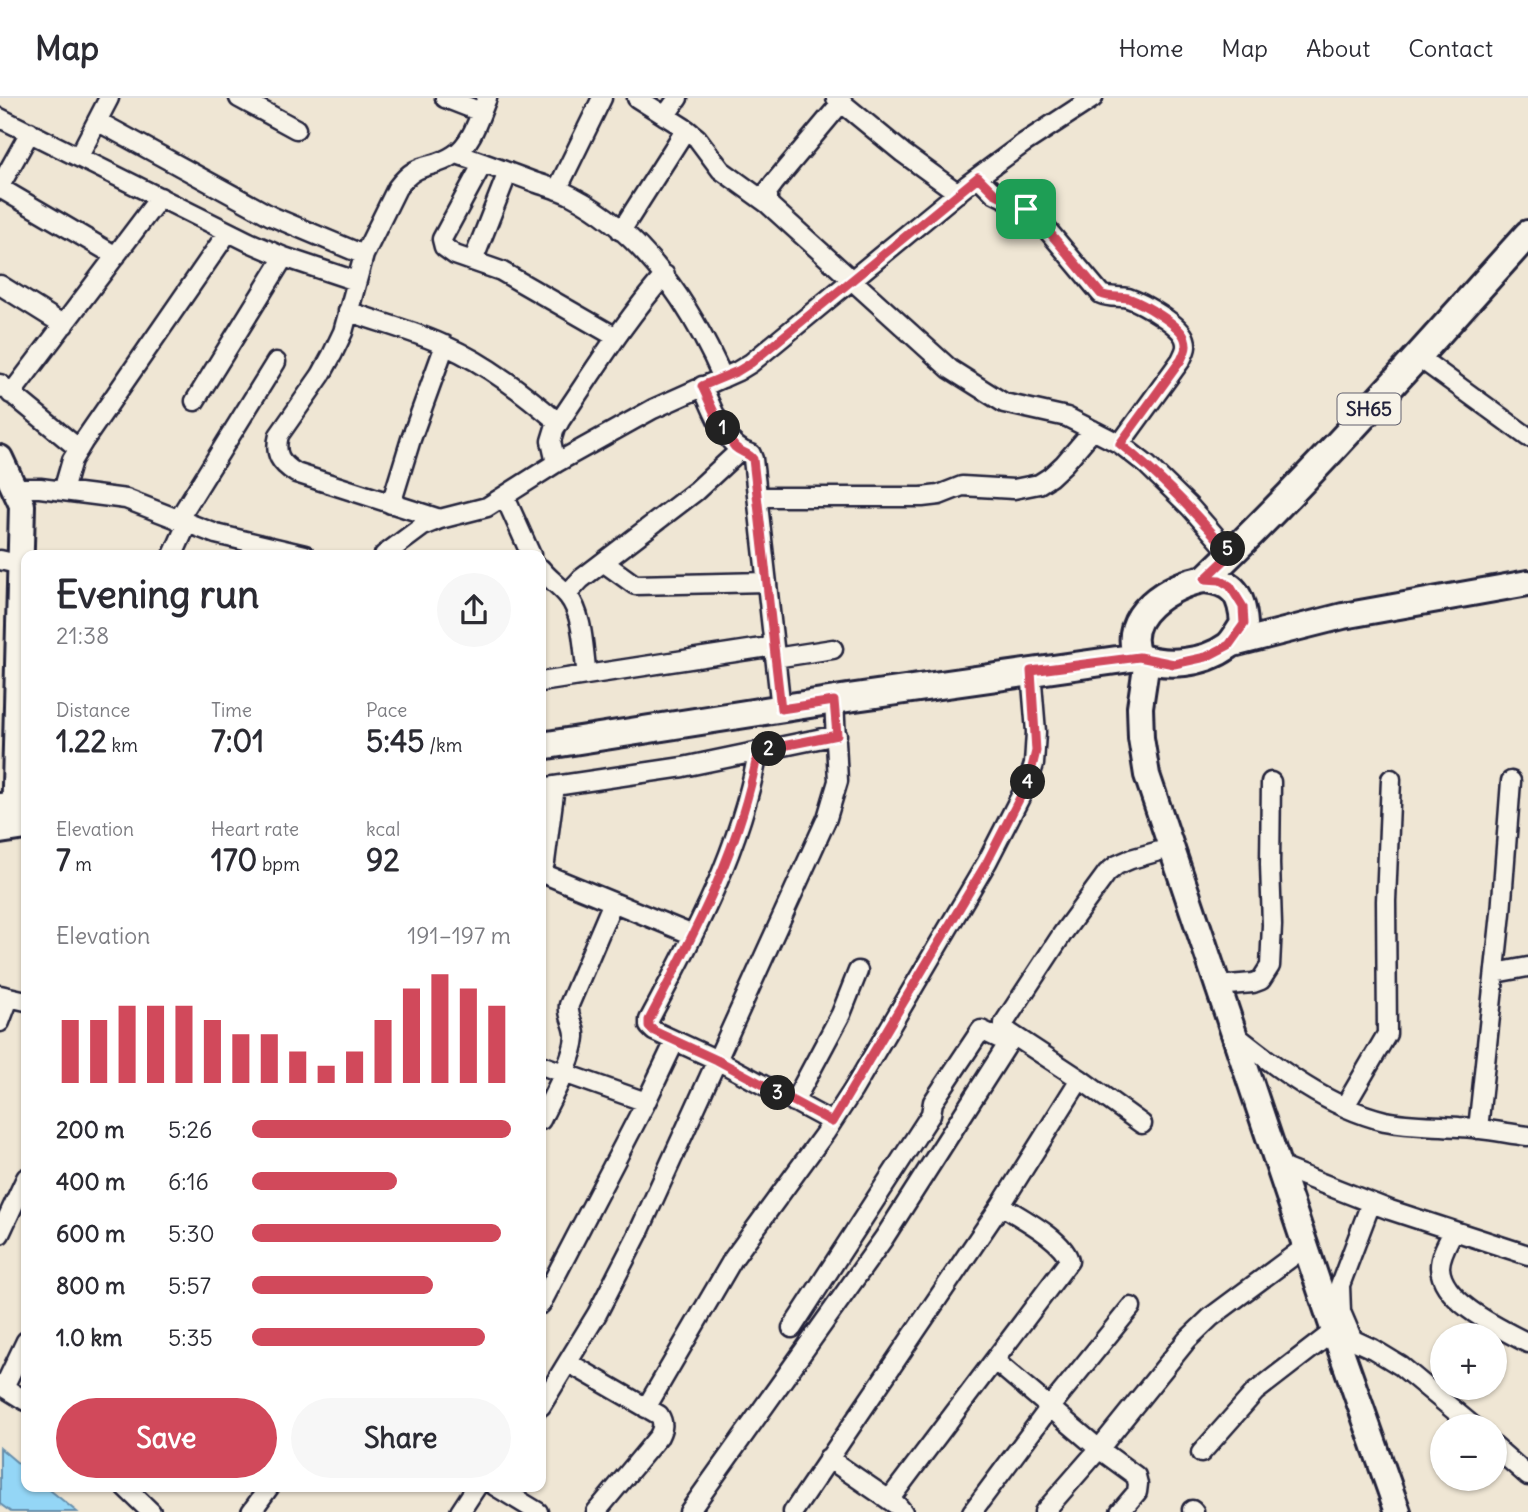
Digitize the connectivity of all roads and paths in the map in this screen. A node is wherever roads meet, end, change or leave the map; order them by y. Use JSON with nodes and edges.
{"nodes":[{"id":1,"x":239,"y":98,"type":"edge"},
{"id":2,"x":445,"y":98,"type":"edge"},
{"id":3,"x":602,"y":98,"type":"edge"},
{"id":4,"x":637,"y":98,"type":"edge"},
{"id":5,"x":678,"y":98,"type":"edge"},
{"id":6,"x":1093,"y":98,"type":"edge"},
{"id":7,"x":106,"y":99,"type":"edge"},
{"id":8,"x":839,"y":101,"type":"edge"},
{"id":9,"x":484,"y":105,"type":"edge"},
{"id":10,"x":666,"y":116,"type":"junction"},
{"id":11,"x":0,"y":118,"type":"edge"},
{"id":12,"x":97,"y":121,"type":"junction"},
{"id":13,"x":686,"y":128,"type":"junction"},
{"id":14,"x":296,"y":129,"type":"dead end"},
{"id":15,"x":30,"y":132,"type":"junction"},
{"id":16,"x":457,"y":154,"type":"junction"},
{"id":17,"x":79,"y":156,"type":"junction"},
{"id":18,"x":483,"y":163,"type":"junction"},
{"id":19,"x":508,"y":172,"type":"junction"},
{"id":20,"x":978,"y":177,"type":"junction"},
{"id":21,"x":0,"y":187,"type":"edge"},
{"id":22,"x":556,"y":190,"type":"junction"},
{"id":23,"x":958,"y":193,"type":"junction"},
{"id":24,"x":160,"y":197,"type":"junction"},
{"id":25,"x":768,"y":204,"type":"junction"},
{"id":26,"x":621,"y":231,"type":"junction"},
{"id":27,"x":228,"y":232,"type":"junction"},
{"id":28,"x":1528,"y":234,"type":"edge"},
{"id":29,"x":364,"y":255,"type":"junction"},
{"id":30,"x":116,"y":256,"type":"junction"},
{"id":31,"x":284,"y":257,"type":"junction"},
{"id":32,"x":473,"y":261,"type":"junction"},
{"id":33,"x":665,"y":275,"type":"junction"},
{"id":34,"x":851,"y":280,"type":"junction"},
{"id":35,"x":356,"y":281,"type":"junction"},
{"id":36,"x":0,"y":285,"type":"edge"},
{"id":37,"x":348,"y":311,"type":"junction"},
{"id":38,"x":64,"y":325,"type":"junction"},
{"id":39,"x":616,"y":337,"type":"junction"},
{"id":40,"x":445,"y":345,"type":"junction"},
{"id":41,"x":1418,"y":356,"type":"junction"},
{"id":42,"x":276,"y":362,"type":"dead end"},
{"id":43,"x":723,"y":378,"type":"junction"},
{"id":44,"x":702,"y":386,"type":"junction"},
{"id":45,"x":5,"y":389,"type":"edge"},
{"id":46,"x":195,"y":401,"type":"dead end"},
{"id":47,"x":559,"y":424,"type":"junction"},
{"id":48,"x":1093,"y":430,"type":"junction"},
{"id":49,"x":1528,"y":437,"type":"edge"},
{"id":50,"x":1120,"y":444,"type":"junction"},
{"id":51,"x":79,"y":449,"type":"junction"},
{"id":52,"x":740,"y":451,"type":"junction"},
{"id":53,"x":0,"y":458,"type":"edge"},
{"id":54,"x":556,"y":463,"type":"junction"},
{"id":55,"x":15,"y":488,"type":"junction"},
{"id":56,"x":63,"y":491,"type":"junction"},
{"id":57,"x":505,"y":497,"type":"junction"},
{"id":58,"x":759,"y":497,"type":"junction"},
{"id":59,"x":391,"y":504,"type":"junction"},
{"id":60,"x":440,"y":519,"type":"junction"},
{"id":61,"x":183,"y":522,"type":"junction"},
{"id":62,"x":175,"y":550,"type":"edge"},
{"id":63,"x":283,"y":550,"type":"edge"},
{"id":64,"x":390,"y":550,"type":"edge"},
{"id":65,"x":529,"y":550,"type":"edge"},
{"id":66,"x":1231,"y":554,"type":"junction"},
{"id":67,"x":603,"y":562,"type":"junction"},
{"id":68,"x":15,"y":564,"type":"edge"},
{"id":69,"x":546,"y":574,"type":"edge"},
{"id":70,"x":1205,"y":579,"type":"junction"},
{"id":71,"x":766,"y":582,"type":"junction"},
{"id":72,"x":1528,"y":583,"type":"edge"},
{"id":73,"x":567,"y":594,"type":"junction"},
{"id":74,"x":21,"y":604,"type":"edge"},
{"id":75,"x":1229,"y":645,"type":"junction"},
{"id":76,"x":833,"y":649,"type":"dead end"},
{"id":77,"x":774,"y":652,"type":"junction"},
{"id":78,"x":1140,"y":652,"type":"junction"},
{"id":79,"x":1031,"y":671,"type":"junction"},
{"id":80,"x":587,"y":675,"type":"junction"},
{"id":81,"x":546,"y":681,"type":"edge"},
{"id":82,"x":834,"y":701,"type":"junction"},
{"id":83,"x":780,"y":702,"type":"junction"},
{"id":84,"x":546,"y":733,"type":"edge"},
{"id":85,"x":837,"y":735,"type":"junction"},
{"id":86,"x":546,"y":745,"type":"edge"},
{"id":87,"x":758,"y":751,"type":"junction"},
{"id":88,"x":21,"y":761,"type":"edge"},
{"id":89,"x":1391,"y":779,"type":"dead end"},
{"id":90,"x":1511,"y":781,"type":"dead end"},
{"id":91,"x":1271,"y":782,"type":"dead end"},
{"id":92,"x":548,"y":787,"type":"edge"},
{"id":93,"x":546,"y":816,"type":"edge"},
{"id":94,"x":13,"y":818,"type":"edge"},
{"id":95,"x":1170,"y":848,"type":"junction"},
{"id":96,"x":546,"y":876,"type":"edge"},
{"id":97,"x":613,"y":902,"type":"junction"},
{"id":98,"x":694,"y":935,"type":"junction"},
{"id":99,"x":1528,"y":967,"type":"edge"},
{"id":100,"x":858,"y":971,"type":"dead end"},
{"id":101,"x":1495,"y":974,"type":"junction"},
{"id":102,"x":1217,"y":986,"type":"junction"},
{"id":103,"x":12,"y":998,"type":"edge"},
{"id":104,"x":0,"y":1022,"type":"edge"},
{"id":105,"x":1233,"y":1033,"type":"junction"},
{"id":106,"x":1011,"y":1039,"type":"junction"},
{"id":107,"x":675,"y":1041,"type":"junction"},
{"id":108,"x":717,"y":1060,"type":"junction"},
{"id":109,"x":546,"y":1067,"type":"edge"},
{"id":110,"x":562,"y":1074,"type":"junction"},
{"id":111,"x":1080,"y":1079,"type":"junction"},
{"id":112,"x":646,"y":1102,"type":"junction"},
{"id":113,"x":794,"y":1102,"type":"junction"},
{"id":114,"x":1345,"y":1106,"type":"junction"},
{"id":115,"x":546,"y":1108,"type":"edge"},
{"id":116,"x":832,"y":1122,"type":"junction"},
{"id":117,"x":1142,"y":1124,"type":"dead end"},
{"id":118,"x":1478,"y":1129,"type":"junction"},
{"id":119,"x":1528,"y":1136,"type":"edge"},
{"id":120,"x":1278,"y":1166,"type":"junction"},
{"id":121,"x":21,"y":1195,"type":"edge"},
{"id":122,"x":1371,"y":1203,"type":"junction"},
{"id":123,"x":1001,"y":1205,"type":"junction"},
{"id":124,"x":1453,"y":1232,"type":"junction"},
{"id":125,"x":0,"y":1234,"type":"edge"},
{"id":126,"x":1305,"y":1247,"type":"junction"},
{"id":127,"x":1528,"y":1255,"type":"edge"},
{"id":128,"x":546,"y":1294,"type":"edge"},
{"id":129,"x":1131,"y":1307,"type":"dead end"},
{"id":130,"x":792,"y":1328,"type":"dead end"},
{"id":131,"x":1343,"y":1335,"type":"junction"},
{"id":132,"x":1528,"y":1343,"type":"edge"},
{"id":133,"x":21,"y":1350,"type":"edge"},
{"id":134,"x":995,"y":1361,"type":"junction"},
{"id":135,"x":569,"y":1363,"type":"junction"},
{"id":136,"x":2,"y":1386,"type":"edge"},
{"id":137,"x":546,"y":1395,"type":"edge"},
{"id":138,"x":21,"y":1398,"type":"edge"},
{"id":139,"x":1050,"y":1407,"type":"junction"},
{"id":140,"x":646,"y":1408,"type":"junction"},
{"id":141,"x":1459,"y":1414,"type":"edge"},
{"id":142,"x":1099,"y":1449,"type":"junction"},
{"id":143,"x":1201,"y":1453,"type":"dead end"},
{"id":144,"x":1507,"y":1457,"type":"edge"},
{"id":145,"x":828,"y":1458,"type":"junction"},
{"id":146,"x":1528,"y":1476,"type":"edge"},
{"id":147,"x":130,"y":1492,"type":"edge"},
{"id":148,"x":266,"y":1492,"type":"edge"},
{"id":149,"x":473,"y":1492,"type":"edge"},
{"id":150,"x":505,"y":1492,"type":"edge"},
{"id":151,"x":889,"y":1500,"type":"junction"},
{"id":152,"x":150,"y":1512,"type":"edge"},
{"id":153,"x":251,"y":1512,"type":"edge"},
{"id":154,"x":460,"y":1512,"type":"edge"},
{"id":155,"x":538,"y":1512,"type":"edge"},
{"id":156,"x":596,"y":1512,"type":"edge"},
{"id":157,"x":689,"y":1512,"type":"edge"},
{"id":158,"x":793,"y":1512,"type":"edge"},
{"id":159,"x":903,"y":1512,"type":"edge"},
{"id":160,"x":972,"y":1512,"type":"edge"},
{"id":161,"x":1044,"y":1512,"type":"edge"},
{"id":162,"x":1119,"y":1512,"type":"edge"},
{"id":163,"x":1398,"y":1512,"type":"edge"}],
"edges":[{"from":1,"to":14,"type":"street"},
{"from":2,"to":9,"type":"street"},
{"from":3,"to":22,"type":"street"},
{"from":4,"to":10,"type":"street"},
{"from":5,"to":10,"type":"street"},
{"from":6,"to":20,"type":"street"},
{"from":7,"to":12,"type":"street"},
{"from":8,"to":23,"type":"street"},
{"from":8,"to":25,"type":"street"},
{"from":9,"to":16,"type":"street"},
{"from":10,"to":13,"type":"street"},
{"from":11,"to":15,"type":"street"},
{"from":12,"to":17,"type":"street"},
{"from":12,"to":29,"type":"street"},
{"from":13,"to":25,"type":"street"},
{"from":13,"to":26,"type":"street"},
{"from":15,"to":17,"type":"street"},
{"from":15,"to":21,"type":"street"},
{"from":16,"to":18,"type":"street"},
{"from":16,"to":29,"type":"street"},
{"from":17,"to":24,"type":"street"},
{"from":18,"to":19,"type":"street"},
{"from":18,"to":32,"type":"street"},
{"from":19,"to":22,"type":"street"},
{"from":19,"to":32,"type":"street"},
{"from":20,"to":23,"type":"street"},
{"from":20,"to":50,"type":"street"},
{"from":21,"to":30,"type":"street"},
{"from":22,"to":26,"type":"street"},
{"from":23,"to":34,"type":"street"},
{"from":24,"to":27,"type":"street"},
{"from":24,"to":30,"type":"street"},
{"from":25,"to":34,"type":"street"},
{"from":26,"to":33,"type":"street"},
{"from":27,"to":31,"type":"street"},
{"from":27,"to":51,"type":"street"},
{"from":28,"to":41,"type":"main road","number":"SH65"},
{"from":29,"to":35,"type":"street"},
{"from":30,"to":38,"type":"street"},
{"from":31,"to":35,"type":"street"},
{"from":31,"to":46,"type":"street"},
{"from":32,"to":39,"type":"street"},
{"from":33,"to":39,"type":"street"},
{"from":33,"to":43,"type":"street"},
{"from":34,"to":43,"type":"street"},
{"from":34,"to":48,"type":"street"},
{"from":35,"to":37,"type":"street"},
{"from":36,"to":38,"type":"street"},
{"from":37,"to":40,"type":"street"},
{"from":37,"to":59,"type":"street"},
{"from":38,"to":45,"type":"street"},
{"from":39,"to":47,"type":"street"},
{"from":40,"to":47,"type":"street"},
{"from":40,"to":59,"type":"street"},
{"from":41,"to":49,"type":"street"},
{"from":41,"to":66,"type":"main road","number":"SH65"},
{"from":42,"to":61,"type":"street"},
{"from":43,"to":44,"type":"street"},
{"from":44,"to":52,"type":"street"},
{"from":44,"to":54,"type":"street"},
{"from":45,"to":51,"type":"street"},
{"from":47,"to":54,"type":"street"},
{"from":48,"to":50,"type":"street"},
{"from":48,"to":58,"type":"street"},
{"from":50,"to":66,"type":"street"},
{"from":51,"to":56,"type":"street"},
{"from":52,"to":58,"type":"street"},
{"from":52,"to":67,"type":"street"},
{"from":53,"to":55,"type":"street"},
{"from":54,"to":57,"type":"street"},
{"from":55,"to":56,"type":"street"},
{"from":55,"to":68,"type":"street"},
{"from":56,"to":61,"type":"street"},
{"from":57,"to":60,"type":"street"},
{"from":57,"to":65,"type":"street"},
{"from":58,"to":71,"type":"street"},
{"from":59,"to":60,"type":"street"},
{"from":60,"to":64,"type":"street"},
{"from":61,"to":62,"type":"street"},
{"from":61,"to":63,"type":"street"},
{"from":66,"to":70,"type":"main road","number":"SH65"},
{"from":67,"to":71,"type":"street"},
{"from":67,"to":73,"type":"street"},
{"from":68,"to":74,"type":"street"},
{"from":69,"to":73,"type":"street"},
{"from":70,"to":75,"type":"main road"},
{"from":70,"to":78,"type":"main road","number":"SH65"},
{"from":71,"to":77,"type":"street"},
{"from":72,"to":75,"type":"street"},
{"from":73,"to":80,"type":"street"},
{"from":75,"to":78,"type":"main road"},
{"from":76,"to":77,"type":"street"},
{"from":77,"to":80,"type":"street"},
{"from":77,"to":83,"type":"street"},
{"from":78,"to":79,"type":"main road"},
{"from":78,"to":83,"type":"main road"},
{"from":78,"to":95,"type":"street"},
{"from":79,"to":82,"type":"main road"},
{"from":79,"to":116,"type":"street"},
{"from":80,"to":81,"type":"street"},
{"from":82,"to":83,"type":"main road"},
{"from":82,"to":85,"type":"street"},
{"from":83,"to":84,"type":"main road"},
{"from":83,"to":86,"type":"main road"},
{"from":85,"to":87,"type":"street"},
{"from":85,"to":108,"type":"street"},
{"from":87,"to":92,"type":"street"},
{"from":87,"to":98,"type":"street"},
{"from":88,"to":94,"type":"street"},
{"from":89,"to":114,"type":"street"},
{"from":90,"to":101,"type":"street"},
{"from":91,"to":102,"type":"street"},
{"from":92,"to":93,"type":"street"},
{"from":95,"to":102,"type":"street"},
{"from":95,"to":106,"type":"street"},
{"from":96,"to":97,"type":"street"},
{"from":97,"to":98,"type":"street"},
{"from":97,"to":110,"type":"street"},
{"from":98,"to":107,"type":"street"},
{"from":99,"to":101,"type":"street"},
{"from":100,"to":113,"type":"street"},
{"from":101,"to":118,"type":"street"},
{"from":102,"to":105,"type":"street"},
{"from":103,"to":104,"type":"street"},
{"from":105,"to":114,"type":"street"},
{"from":105,"to":120,"type":"street"},
{"from":106,"to":111,"type":"street"},
{"from":106,"to":130,"type":"street"},
{"from":106,"to":157,"type":"street"},
{"from":107,"to":108,"type":"street"},
{"from":107,"to":112,"type":"street"},
{"from":108,"to":113,"type":"street"},
{"from":108,"to":135,"type":"street"},
{"from":109,"to":110,"type":"street"},
{"from":110,"to":112,"type":"street"},
{"from":110,"to":115,"type":"street"},
{"from":111,"to":117,"type":"street"},
{"from":111,"to":123,"type":"street"},
{"from":112,"to":128,"type":"street"},
{"from":113,"to":116,"type":"street"},
{"from":114,"to":118,"type":"street"},
{"from":116,"to":140,"type":"street"},
{"from":118,"to":119,"type":"street"},
{"from":120,"to":122,"type":"street"},
{"from":120,"to":126,"type":"street"},
{"from":121,"to":125,"type":"street"},
{"from":122,"to":124,"type":"street"},
{"from":122,"to":131,"type":"street"},
{"from":123,"to":134,"type":"street"},
{"from":123,"to":145,"type":"street"},
{"from":124,"to":127,"type":"street"},
{"from":124,"to":132,"type":"street"},
{"from":126,"to":131,"type":"street"},
{"from":126,"to":142,"type":"street"},
{"from":129,"to":139,"type":"street"},
{"from":131,"to":141,"type":"street"},
{"from":131,"to":143,"type":"street"},
{"from":131,"to":163,"type":"street"},
{"from":133,"to":136,"type":"street"},
{"from":134,"to":139,"type":"street"},
{"from":134,"to":151,"type":"street"},
{"from":135,"to":137,"type":"street"},
{"from":135,"to":140,"type":"street"},
{"from":136,"to":138,"type":"street"},
{"from":139,"to":142,"type":"street"},
{"from":139,"to":160,"type":"street"},
{"from":140,"to":156,"type":"street"},
{"from":142,"to":161,"type":"street"},
{"from":142,"to":162,"type":"street"},
{"from":144,"to":146,"type":"street"},
{"from":145,"to":151,"type":"street"},
{"from":145,"to":158,"type":"street"},
{"from":147,"to":152,"type":"street"},
{"from":148,"to":153,"type":"street"},
{"from":149,"to":154,"type":"street"},
{"from":150,"to":155,"type":"street"},
{"from":151,"to":159,"type":"street"}]}
